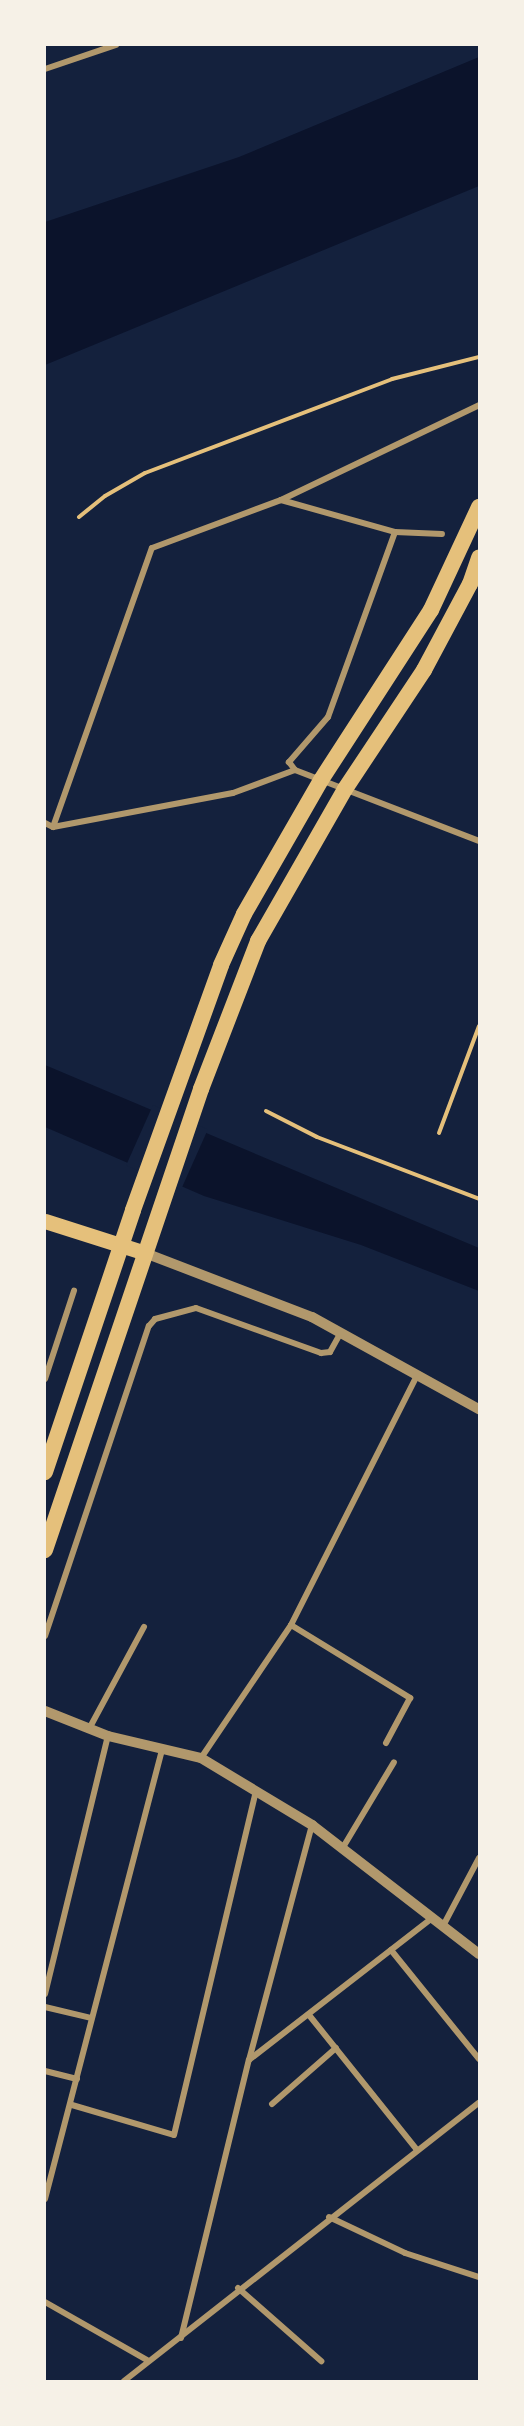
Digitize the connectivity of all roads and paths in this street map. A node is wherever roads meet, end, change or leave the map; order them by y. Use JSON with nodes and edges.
{"nodes":[{"id":1,"x":116,"y":45,"type":"edge"},
{"id":2,"x":45,"y":69,"type":"edge"},
{"id":3,"x":479,"y":357,"type":"edge"},
{"id":4,"x":479,"y":405,"type":"edge"},
{"id":5,"x":281,"y":500,"type":"junction"},
{"id":6,"x":479,"y":507,"type":"edge"},
{"id":7,"x":79,"y":517,"type":"dead end"},
{"id":8,"x":395,"y":532,"type":"junction"},
{"id":9,"x":442,"y":534,"type":"dead end"},
{"id":10,"x":478,"y":567,"type":"edge"},
{"id":11,"x":295,"y":770,"type":"junction"},
{"id":12,"x":321,"y":780,"type":"junction"},
{"id":13,"x":345,"y":789,"type":"junction"},
{"id":14,"x":45,"y":823,"type":"edge"},
{"id":15,"x":53,"y":827,"type":"junction"},
{"id":16,"x":479,"y":841,"type":"edge"},
{"id":17,"x":479,"y":1026,"type":"edge"},
{"id":18,"x":266,"y":1111,"type":"dead end"},
{"id":19,"x":439,"y":1133,"type":"dead end"},
{"id":20,"x":479,"y":1199,"type":"edge"},
{"id":21,"x":45,"y":1221,"type":"edge"},
{"id":22,"x":121,"y":1245,"type":"junction"},
{"id":23,"x":145,"y":1253,"type":"junction"},
{"id":24,"x":74,"y":1291,"type":"dead end"},
{"id":25,"x":342,"y":1331,"type":"junction"},
{"id":26,"x":417,"y":1377,"type":"junction"},
{"id":27,"x":45,"y":1379,"type":"edge"},
{"id":28,"x":479,"y":1408,"type":"edge"},
{"id":29,"x":45,"y":1472,"type":"edge"},
{"id":30,"x":45,"y":1550,"type":"edge"},
{"id":31,"x":291,"y":1625,"type":"junction"},
{"id":32,"x":144,"y":1627,"type":"dead end"},
{"id":33,"x":45,"y":1636,"type":"edge"},
{"id":34,"x":45,"y":1711,"type":"edge"},
{"id":35,"x":89,"y":1729,"type":"junction"},
{"id":36,"x":108,"y":1736,"type":"junction"},
{"id":37,"x":386,"y":1743,"type":"dead end"},
{"id":38,"x":162,"y":1751,"type":"junction"},
{"id":39,"x":201,"y":1758,"type":"junction"},
{"id":40,"x":394,"y":1762,"type":"dead end"},
{"id":41,"x":256,"y":1790,"type":"junction"},
{"id":42,"x":312,"y":1825,"type":"junction"},
{"id":43,"x":342,"y":1849,"type":"junction"},
{"id":44,"x":479,"y":1858,"type":"edge"},
{"id":45,"x":432,"y":1918,"type":"junction"},
{"id":46,"x":443,"y":1926,"type":"junction"},
{"id":47,"x":391,"y":1950,"type":"junction"},
{"id":48,"x":479,"y":1954,"type":"edge"},
{"id":49,"x":45,"y":1994,"type":"edge"},
{"id":50,"x":45,"y":2007,"type":"edge"},
{"id":51,"x":309,"y":2015,"type":"junction"},
{"id":52,"x":91,"y":2018,"type":"junction"},
{"id":53,"x":336,"y":2048,"type":"junction"},
{"id":54,"x":479,"y":2059,"type":"edge"},
{"id":55,"x":249,"y":2060,"type":"junction"},
{"id":56,"x":45,"y":2071,"type":"edge"},
{"id":57,"x":77,"y":2079,"type":"junction"},
{"id":58,"x":479,"y":2103,"type":"edge"},
{"id":59,"x":272,"y":2104,"type":"dead end"},
{"id":60,"x":72,"y":2105,"type":"junction"},
{"id":61,"x":417,"y":2150,"type":"junction"},
{"id":62,"x":48,"y":2176,"type":"edge"},
{"id":63,"x":45,"y":2199,"type":"edge"},
{"id":64,"x":329,"y":2217,"type":"junction"},
{"id":65,"x":479,"y":2277,"type":"edge"},
{"id":66,"x":238,"y":2288,"type":"junction"},
{"id":67,"x":45,"y":2302,"type":"edge"},
{"id":68,"x":181,"y":2338,"type":"junction"},
{"id":69,"x":147,"y":2360,"type":"junction"},
{"id":70,"x":321,"y":2361,"type":"dead end"},
{"id":71,"x":124,"y":2381,"type":"edge"}],
"edges":[{"from":1,"to":2,"type":"street"},
{"from":3,"to":7,"type":"path"},
{"from":4,"to":5,"type":"street"},
{"from":5,"to":8,"type":"street"},
{"from":5,"to":15,"type":"street"},
{"from":6,"to":12,"type":"highway"},
{"from":8,"to":9,"type":"street"},
{"from":8,"to":11,"type":"street"},
{"from":10,"to":13,"type":"highway"},
{"from":11,"to":12,"type":"street"},
{"from":11,"to":15,"type":"street"},
{"from":12,"to":13,"type":"street"},
{"from":12,"to":22,"type":"highway"},
{"from":13,"to":16,"type":"street"},
{"from":13,"to":23,"type":"highway"},
{"from":14,"to":15,"type":"street"},
{"from":17,"to":19,"type":"path"},
{"from":18,"to":20,"type":"path"},
{"from":21,"to":22,"type":"main road"},
{"from":22,"to":23,"type":"main road"},
{"from":22,"to":29,"type":"highway"},
{"from":23,"to":25,"type":"street"},
{"from":23,"to":30,"type":"highway"},
{"from":24,"to":27,"type":"street"},
{"from":25,"to":26,"type":"street"},
{"from":25,"to":33,"type":"street"},
{"from":26,"to":28,"type":"street"},
{"from":26,"to":31,"type":"street"},
{"from":31,"to":37,"type":"street"},
{"from":31,"to":39,"type":"street"},
{"from":32,"to":35,"type":"street"},
{"from":34,"to":35,"type":"street"},
{"from":35,"to":36,"type":"street"},
{"from":36,"to":38,"type":"street"},
{"from":36,"to":49,"type":"street"},
{"from":38,"to":39,"type":"street"},
{"from":38,"to":52,"type":"street"},
{"from":39,"to":41,"type":"street"},
{"from":40,"to":43,"type":"street"},
{"from":41,"to":42,"type":"street"},
{"from":41,"to":60,"type":"street"},
{"from":42,"to":43,"type":"street"},
{"from":42,"to":55,"type":"street"},
{"from":43,"to":45,"type":"street"},
{"from":44,"to":46,"type":"street"},
{"from":45,"to":46,"type":"street"},
{"from":45,"to":47,"type":"street"},
{"from":46,"to":48,"type":"street"},
{"from":47,"to":51,"type":"street"},
{"from":47,"to":54,"type":"street"},
{"from":50,"to":52,"type":"street"},
{"from":51,"to":53,"type":"street"},
{"from":51,"to":55,"type":"street"},
{"from":52,"to":57,"type":"street"},
{"from":53,"to":59,"type":"street"},
{"from":53,"to":61,"type":"street"},
{"from":55,"to":68,"type":"street"},
{"from":56,"to":57,"type":"street"},
{"from":57,"to":60,"type":"street"},
{"from":58,"to":61,"type":"street"},
{"from":60,"to":62,"type":"street"},
{"from":61,"to":64,"type":"street"},
{"from":62,"to":63,"type":"street"},
{"from":64,"to":65,"type":"street"},
{"from":64,"to":66,"type":"street"},
{"from":66,"to":68,"type":"street"},
{"from":66,"to":70,"type":"street"},
{"from":67,"to":69,"type":"street"},
{"from":68,"to":69,"type":"street"},
{"from":69,"to":71,"type":"street"}]}
